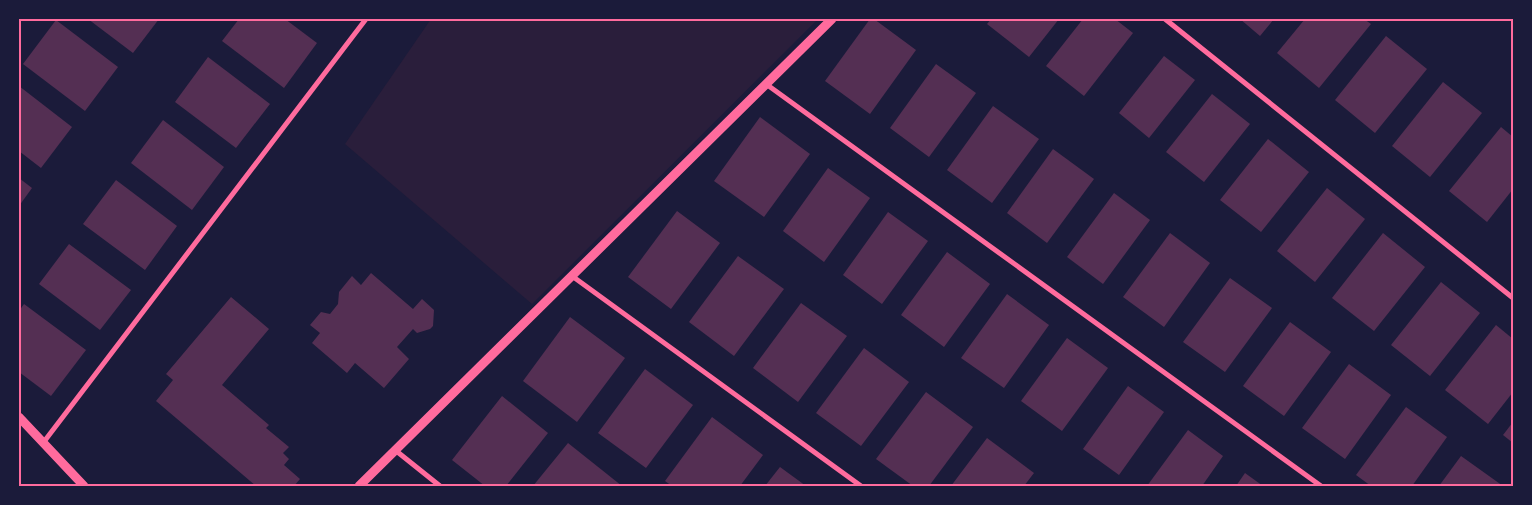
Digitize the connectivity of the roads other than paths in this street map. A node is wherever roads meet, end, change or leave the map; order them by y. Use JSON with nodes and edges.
{"nodes":[{"id":1,"x":366,"y":19,"type":"edge"},
{"id":2,"x":832,"y":19,"type":"edge"},
{"id":3,"x":1165,"y":19,"type":"edge"},
{"id":4,"x":766,"y":84,"type":"junction"},
{"id":5,"x":572,"y":276,"type":"junction"},
{"id":6,"x":1513,"y":298,"type":"edge"},
{"id":7,"x":19,"y":417,"type":"edge"},
{"id":8,"x":43,"y":442,"type":"junction"},
{"id":9,"x":395,"y":450,"type":"junction"},
{"id":10,"x":84,"y":486,"type":"edge"},
{"id":11,"x":359,"y":486,"type":"edge"},
{"id":12,"x":440,"y":486,"type":"edge"},
{"id":13,"x":861,"y":486,"type":"edge"},
{"id":14,"x":1321,"y":486,"type":"edge"}],
"edges":[{"from":1,"to":8,"type":"street"},
{"from":2,"to":4,"type":"street"},
{"from":3,"to":6,"type":"street"},
{"from":4,"to":5,"type":"street"},
{"from":4,"to":14,"type":"street"},
{"from":5,"to":9,"type":"street"},
{"from":5,"to":13,"type":"street"},
{"from":7,"to":8,"type":"street"},
{"from":8,"to":10,"type":"street"},
{"from":9,"to":11,"type":"street"},
{"from":9,"to":12,"type":"street"}]}
